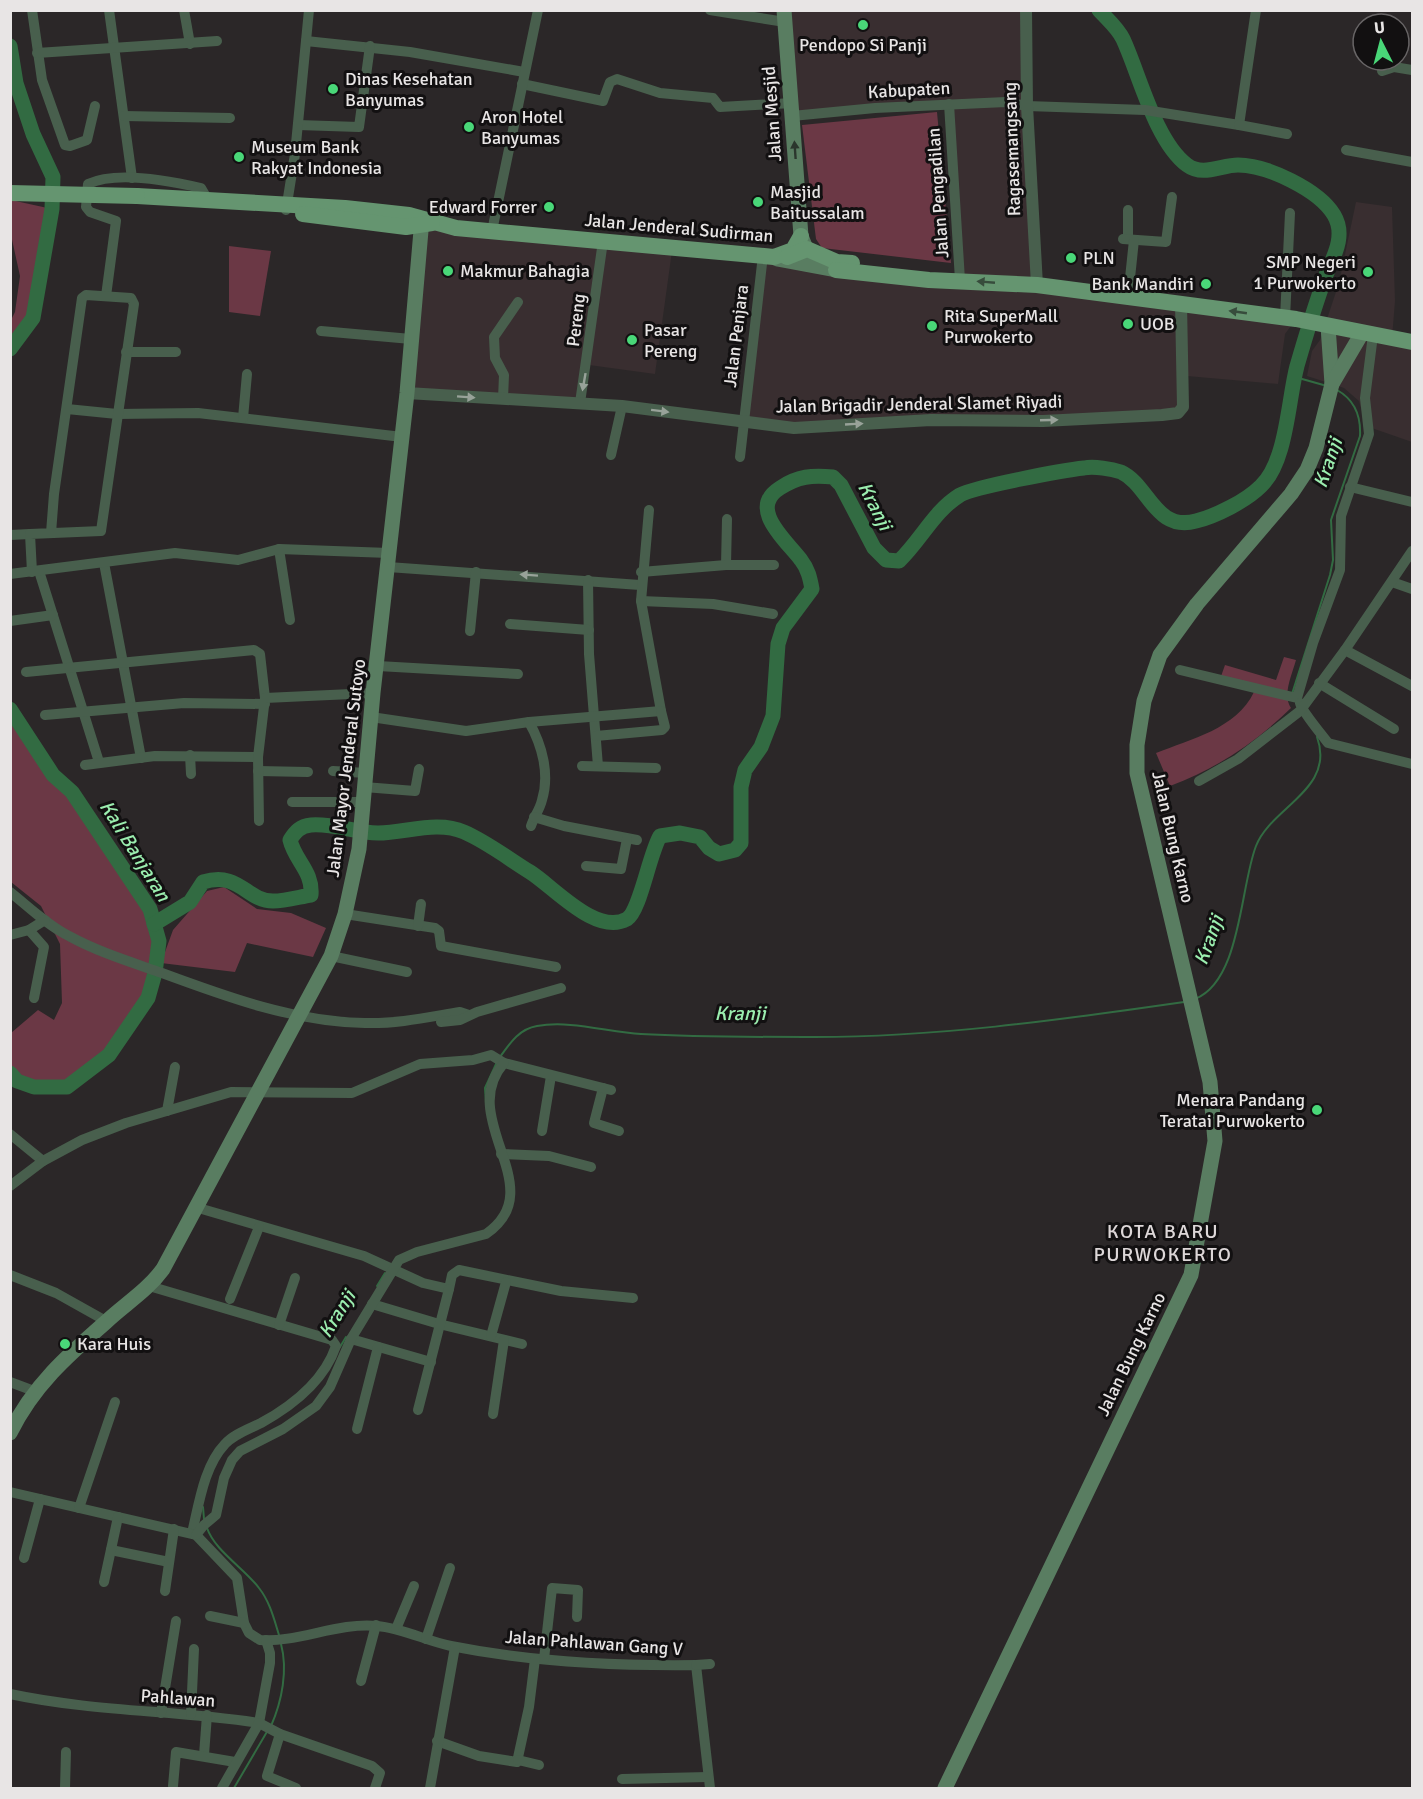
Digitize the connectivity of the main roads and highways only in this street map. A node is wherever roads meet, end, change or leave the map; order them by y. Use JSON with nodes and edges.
{"nodes":[{"id":1,"x":784,"y":16,"type":"edge"},
{"id":2,"x":10,"y":193,"type":"edge"},
{"id":3,"x":426,"y":222,"type":"junction"},
{"id":4,"x":804,"y":242,"type":"junction"},
{"id":5,"x":771,"y":256,"type":"junction"},
{"id":6,"x":836,"y":270,"type":"joint"},
{"id":7,"x":956,"y":280,"type":"junction"},
{"id":8,"x":1325,"y":326,"type":"junction"},
{"id":9,"x":1368,"y":334,"type":"junction"},
{"id":10,"x":1413,"y":342,"type":"edge"},
{"id":11,"x":1331,"y":389,"type":"junction"},
{"id":12,"x":10,"y":1433,"type":"edge"},
{"id":13,"x":945,"y":1788,"type":"edge"}],
"edges":[{"from":4,"to":1,"type":"main road","name":"Jalan Mesjid","one_way":true},
{"from":2,"to":3,"type":"main road","name":"Jalan Jenderal Sudirman","bridge":true},
{"from":3,"to":5,"type":"main road","name":"Jalan Jenderal Sudirman"},
{"from":3,"to":12,"type":"main road","name":"Jalan Mayor Jenderal Sutoyo"},
{"from":4,"to":5,"type":"main road","name":"Jalan Jenderal Sudirman"},
{"from":4,"to":7,"type":"main road"},
{"from":5,"to":6,"type":"main road"},
{"from":6,"to":7,"type":"main road"},
{"from":8,"to":7,"type":"main road","one_way":true},
{"from":8,"to":9,"type":"main road"},
{"from":8,"to":11,"type":"main road"},
{"from":9,"to":10,"type":"main road"},
{"from":9,"to":11,"type":"main road"},
{"from":11,"to":13,"type":"main road","name":"Jalan Bung Karno"}]}
